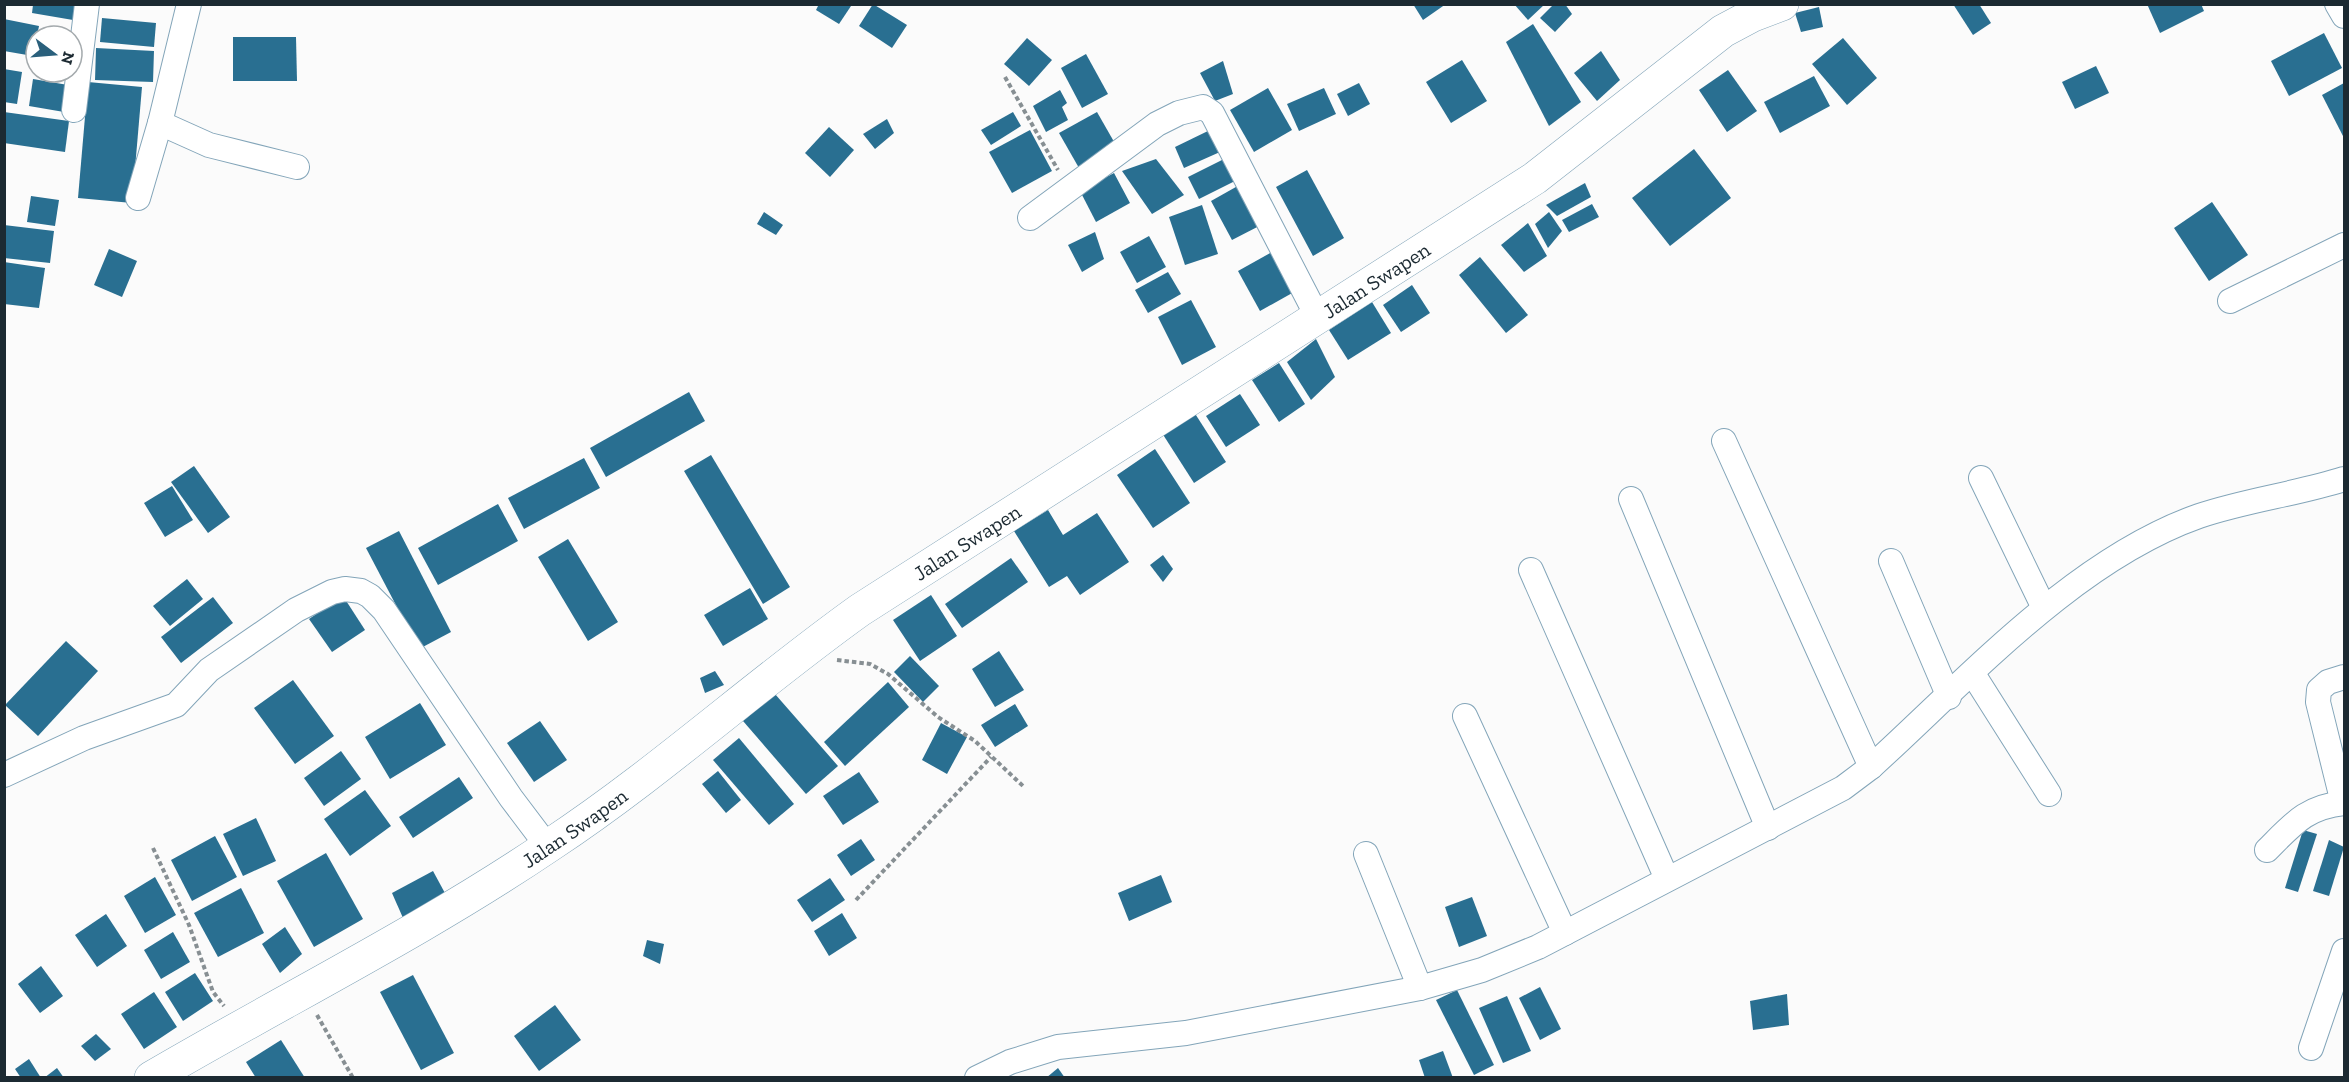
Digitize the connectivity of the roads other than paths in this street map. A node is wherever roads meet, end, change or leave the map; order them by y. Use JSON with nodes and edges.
{"nodes":[{"id":1,"x":87,"y":4,"type":"edge"},
{"id":2,"x":189,"y":4,"type":"edge"},
{"id":3,"x":1782,"y":4,"type":"edge"},
{"id":4,"x":2337,"y":4,"type":"edge"},
{"id":5,"x":2344,"y":16,"type":"edge"},
{"id":6,"x":74,"y":110,"type":"dead end"},
{"id":7,"x":160,"y":123,"type":"junction"},
{"id":8,"x":297,"y":167,"type":"dead end"},
{"id":9,"x":138,"y":198,"type":"dead end"},
{"id":10,"x":1030,"y":218,"type":"dead end"},
{"id":11,"x":2344,"y":245,"type":"edge"},
{"id":12,"x":2230,"y":302,"type":"dead end"},
{"id":13,"x":1317,"y":316,"type":"junction"},
{"id":14,"x":1724,"y":441,"type":"dead end"},
{"id":15,"x":1981,"y":478,"type":"dead end"},
{"id":16,"x":2344,"y":479,"type":"edge"},
{"id":17,"x":1631,"y":499,"type":"dead end"},
{"id":18,"x":1891,"y":561,"type":"dead end"},
{"id":19,"x":1531,"y":570,"type":"dead end"},
{"id":20,"x":2044,"y":608,"type":"junction"},
{"id":21,"x":1973,"y":674,"type":"junction"},
{"id":22,"x":2344,"y":677,"type":"edge"},
{"id":23,"x":1949,"y":697,"type":"junction"},
{"id":24,"x":1465,"y":716,"type":"dead end"},
{"id":25,"x":1871,"y":767,"type":"junction"},
{"id":26,"x":4,"y":774,"type":"edge"},
{"id":27,"x":2049,"y":794,"type":"dead end"},
{"id":28,"x":2344,"y":803,"type":"edge"},
{"id":29,"x":1768,"y":828,"type":"junction"},
{"id":30,"x":548,"y":847,"type":"junction"},
{"id":31,"x":2267,"y":850,"type":"dead end"},
{"id":32,"x":1366,"y":854,"type":"dead end"},
{"id":33,"x":1667,"y":879,"type":"junction"},
{"id":34,"x":1565,"y":933,"type":"junction"},
{"id":35,"x":2344,"y":951,"type":"edge"},
{"id":36,"x":1420,"y":988,"type":"junction"},
{"id":37,"x":2311,"y":1048,"type":"dead end"},
{"id":38,"x":151,"y":1077,"type":"edge"},
{"id":39,"x":977,"y":1077,"type":"edge"}],
"edges":[{"from":1,"to":6,"type":"street"},
{"from":2,"to":7,"type":"street"},
{"from":3,"to":13,"type":"main road","name":"Jalan Swapen"},
{"from":4,"to":5,"type":"street"},
{"from":7,"to":8,"type":"street"},
{"from":7,"to":9,"type":"street"},
{"from":10,"to":13,"type":"street"},
{"from":11,"to":12,"type":"street"},
{"from":13,"to":30,"type":"main road","name":"Jalan Swapen"},
{"from":14,"to":25,"type":"street"},
{"from":15,"to":20,"type":"street"},
{"from":16,"to":20,"type":"street"},
{"from":17,"to":29,"type":"street"},
{"from":18,"to":23,"type":"street"},
{"from":19,"to":33,"type":"street"},
{"from":20,"to":21,"type":"street"},
{"from":21,"to":23,"type":"street"},
{"from":21,"to":27,"type":"street"},
{"from":22,"to":28,"type":"street"},
{"from":23,"to":25,"type":"street"},
{"from":24,"to":34,"type":"street"},
{"from":25,"to":29,"type":"street"},
{"from":26,"to":30,"type":"street"},
{"from":28,"to":31,"type":"street"},
{"from":29,"to":33,"type":"street"},
{"from":30,"to":38,"type":"main road","name":"Jalan Swapen"},
{"from":32,"to":36,"type":"street"},
{"from":33,"to":34,"type":"street"},
{"from":34,"to":36,"type":"street"},
{"from":35,"to":37,"type":"street"},
{"from":36,"to":39,"type":"street"}]}
